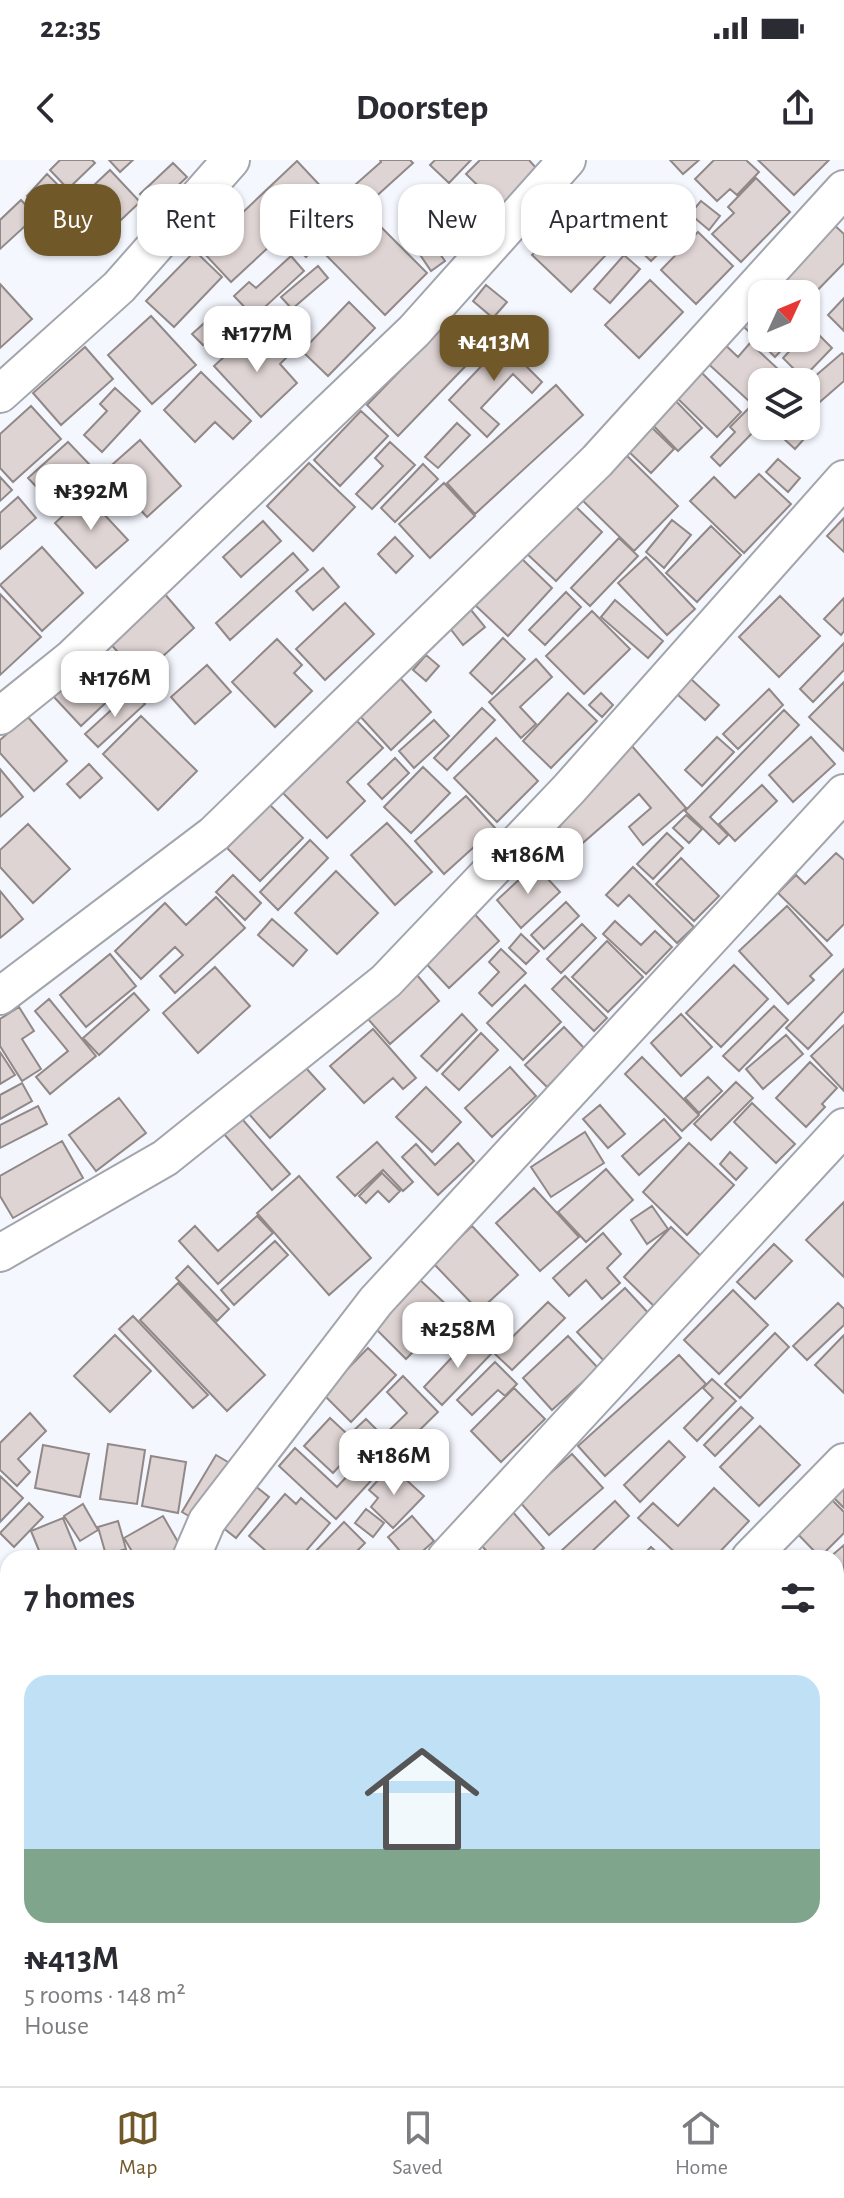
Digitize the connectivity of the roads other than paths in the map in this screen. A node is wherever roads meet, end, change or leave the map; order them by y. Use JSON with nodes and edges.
{"nodes":[{"id":1,"x":231,"y":160,"type":"edge"},
{"id":2,"x":567,"y":160,"type":"edge"},
{"id":3,"x":844,"y":189,"type":"edge"},
{"id":4,"x":0,"y":394,"type":"edge"},
{"id":5,"x":844,"y":479,"type":"edge"},
{"id":6,"x":0,"y":716,"type":"edge"},
{"id":7,"x":844,"y":793,"type":"edge"},
{"id":8,"x":0,"y":996,"type":"edge"},
{"id":9,"x":844,"y":1127,"type":"edge"},
{"id":10,"x":0,"y":1253,"type":"edge"},
{"id":11,"x":844,"y":1462,"type":"edge"},
{"id":12,"x":194,"y":1550,"type":"edge"},
{"id":13,"x":453,"y":1550,"type":"edge"},
{"id":14,"x":758,"y":1550,"type":"edge"}],
"edges":[{"from":1,"to":4,"type":"street"},
{"from":2,"to":6,"type":"street"},
{"from":3,"to":8,"type":"street"},
{"from":5,"to":10,"type":"street"},
{"from":7,"to":12,"type":"street"},
{"from":9,"to":13,"type":"street"},
{"from":11,"to":14,"type":"street"}]}
